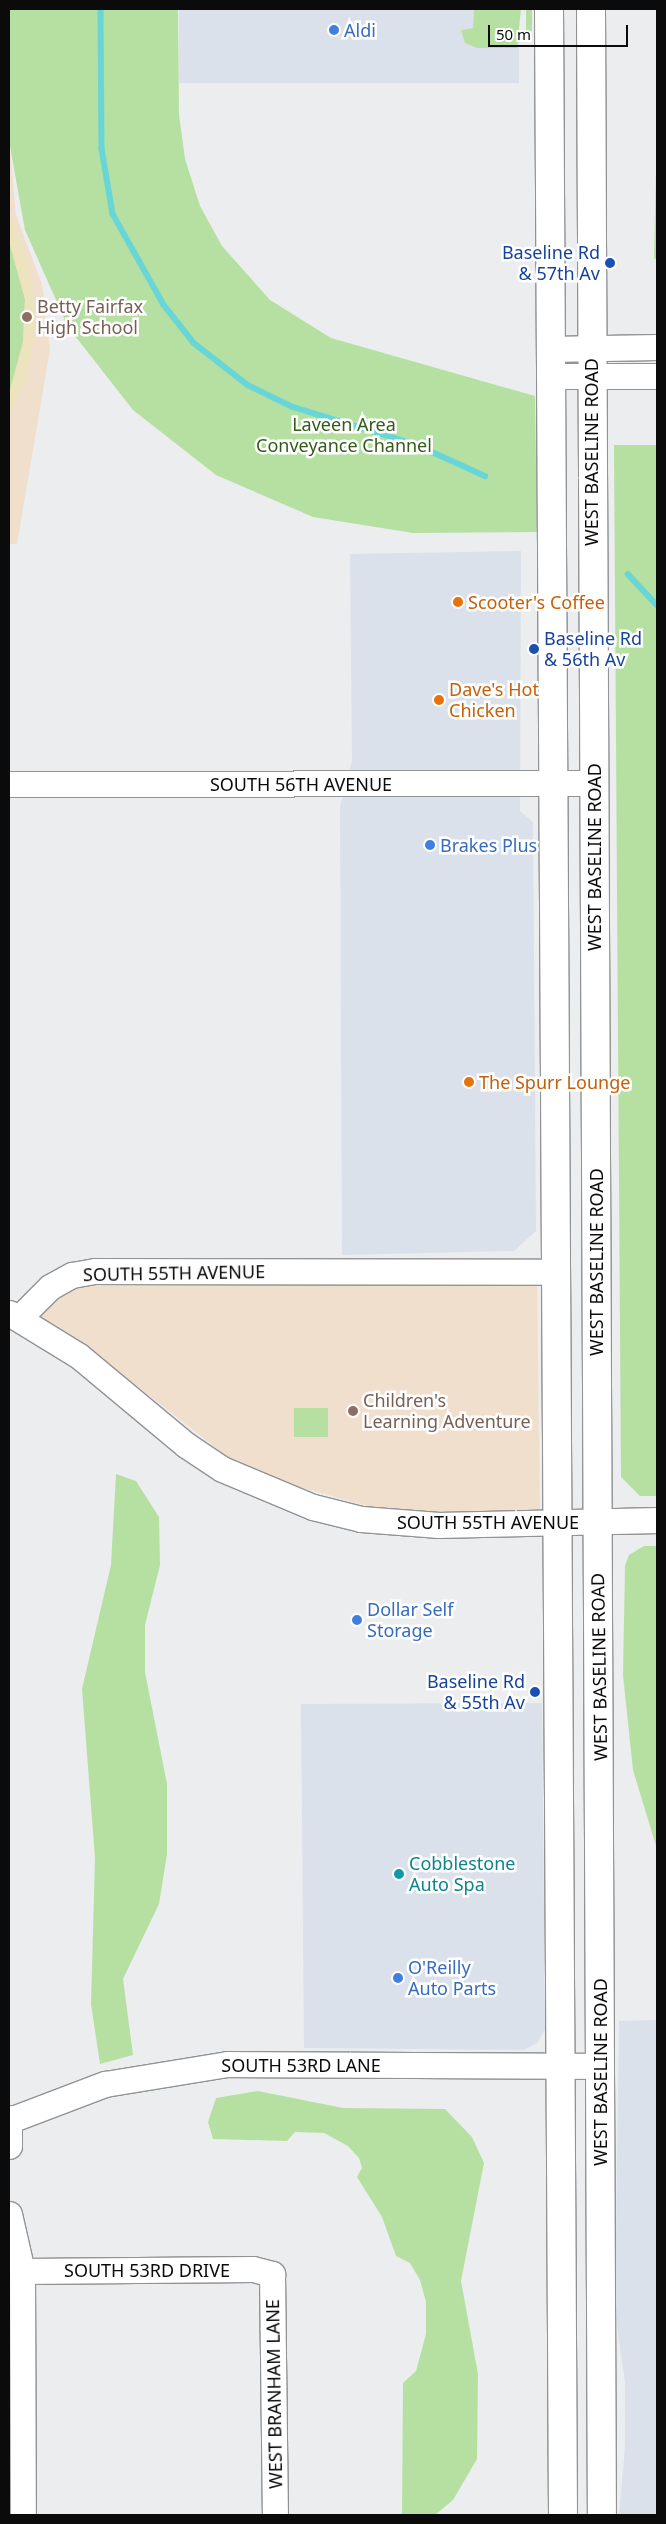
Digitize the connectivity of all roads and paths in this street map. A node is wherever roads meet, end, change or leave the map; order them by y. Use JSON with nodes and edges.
{"nodes":[{"id":1,"x":549,"y":9,"type":"edge"},
{"id":2,"x":591,"y":9,"type":"edge"},
{"id":3,"x":590,"y":72,"type":"junction"},
{"id":4,"x":548,"y":114,"type":"junction"},
{"id":5,"x":657,"y":347,"type":"edge"},
{"id":6,"x":549,"y":348,"type":"junction"},
{"id":7,"x":591,"y":348,"type":"junction"},
{"id":8,"x":549,"y":376,"type":"junction"},
{"id":9,"x":657,"y":376,"type":"edge"},
{"id":10,"x":591,"y":377,"type":"junction"},
{"id":11,"x":551,"y":783,"type":"junction"},
{"id":12,"x":594,"y":783,"type":"junction"},
{"id":13,"x":9,"y":784,"type":"edge"},
{"id":14,"x":555,"y":1272,"type":"junction"},
{"id":15,"x":14,"y":1316,"type":"edge"},
{"id":16,"x":657,"y":1520,"type":"edge"},
{"id":17,"x":597,"y":1522,"type":"junction"},
{"id":18,"x":556,"y":1524,"type":"junction"},
{"id":19,"x":559,"y":2066,"type":"junction"},
{"id":20,"x":600,"y":2066,"type":"junction"},
{"id":21,"x":9,"y":2119,"type":"edge"},
{"id":22,"x":9,"y":2146,"type":"edge"},
{"id":23,"x":9,"y":2214,"type":"edge"},
{"id":24,"x":22,"y":2271,"type":"junction"},
{"id":25,"x":272,"y":2274,"type":"joint"},
{"id":26,"x":23,"y":2515,"type":"edge"},
{"id":27,"x":275,"y":2515,"type":"edge"},
{"id":28,"x":563,"y":2515,"type":"edge"},
{"id":29,"x":602,"y":2515,"type":"edge"}],
"edges":[{"from":1,"to":4,"type":"main road"},
{"from":2,"to":3,"type":"main road","name":"WEST BASELINE ROAD"},
{"from":3,"to":4,"type":"main road"},
{"from":3,"to":7,"type":"main road","name":"WEST BASELINE ROAD"},
{"from":4,"to":6,"type":"main road"},
{"from":5,"to":7,"type":"street"},
{"from":6,"to":7,"type":"street"},
{"from":6,"to":8,"type":"main road"},
{"from":7,"to":10,"type":"main road","name":"WEST BASELINE ROAD"},
{"from":8,"to":10,"type":"street"},
{"from":8,"to":11,"type":"main road"},
{"from":9,"to":10,"type":"street"},
{"from":10,"to":12,"type":"main road","name":"WEST BASELINE ROAD"},
{"from":11,"to":12,"type":"street","name":"SOUTH 56TH AVENUE"},
{"from":11,"to":13,"type":"street","name":"SOUTH 56TH AVENUE"},
{"from":11,"to":14,"type":"main road"},
{"from":12,"to":17,"type":"main road","name":"WEST BASELINE ROAD"},
{"from":14,"to":15,"type":"street","name":"SOUTH 55TH AVENUE"},
{"from":14,"to":18,"type":"main road"},
{"from":15,"to":18,"type":"street","name":"SOUTH 55TH AVENUE"},
{"from":16,"to":17,"type":"street","name":"SOUTH 55TH AVENUE"},
{"from":17,"to":18,"type":"street","name":"SOUTH 55TH AVENUE"},
{"from":17,"to":20,"type":"main road","name":"WEST BASELINE ROAD"},
{"from":18,"to":19,"type":"main road"},
{"from":19,"to":20,"type":"street","name":"SOUTH 53RD LANE"},
{"from":19,"to":21,"type":"street","name":"SOUTH 53RD LANE"},
{"from":19,"to":28,"type":"main road"},
{"from":20,"to":29,"type":"main road","name":"WEST BASELINE ROAD"},
{"from":21,"to":22,"type":"street"},
{"from":23,"to":24,"type":"street"},
{"from":24,"to":25,"type":"street","name":"SOUTH 53RD DRIVE"},
{"from":24,"to":26,"type":"street"},
{"from":25,"to":27,"type":"street","name":"WEST BRANHAM LANE"}]}
